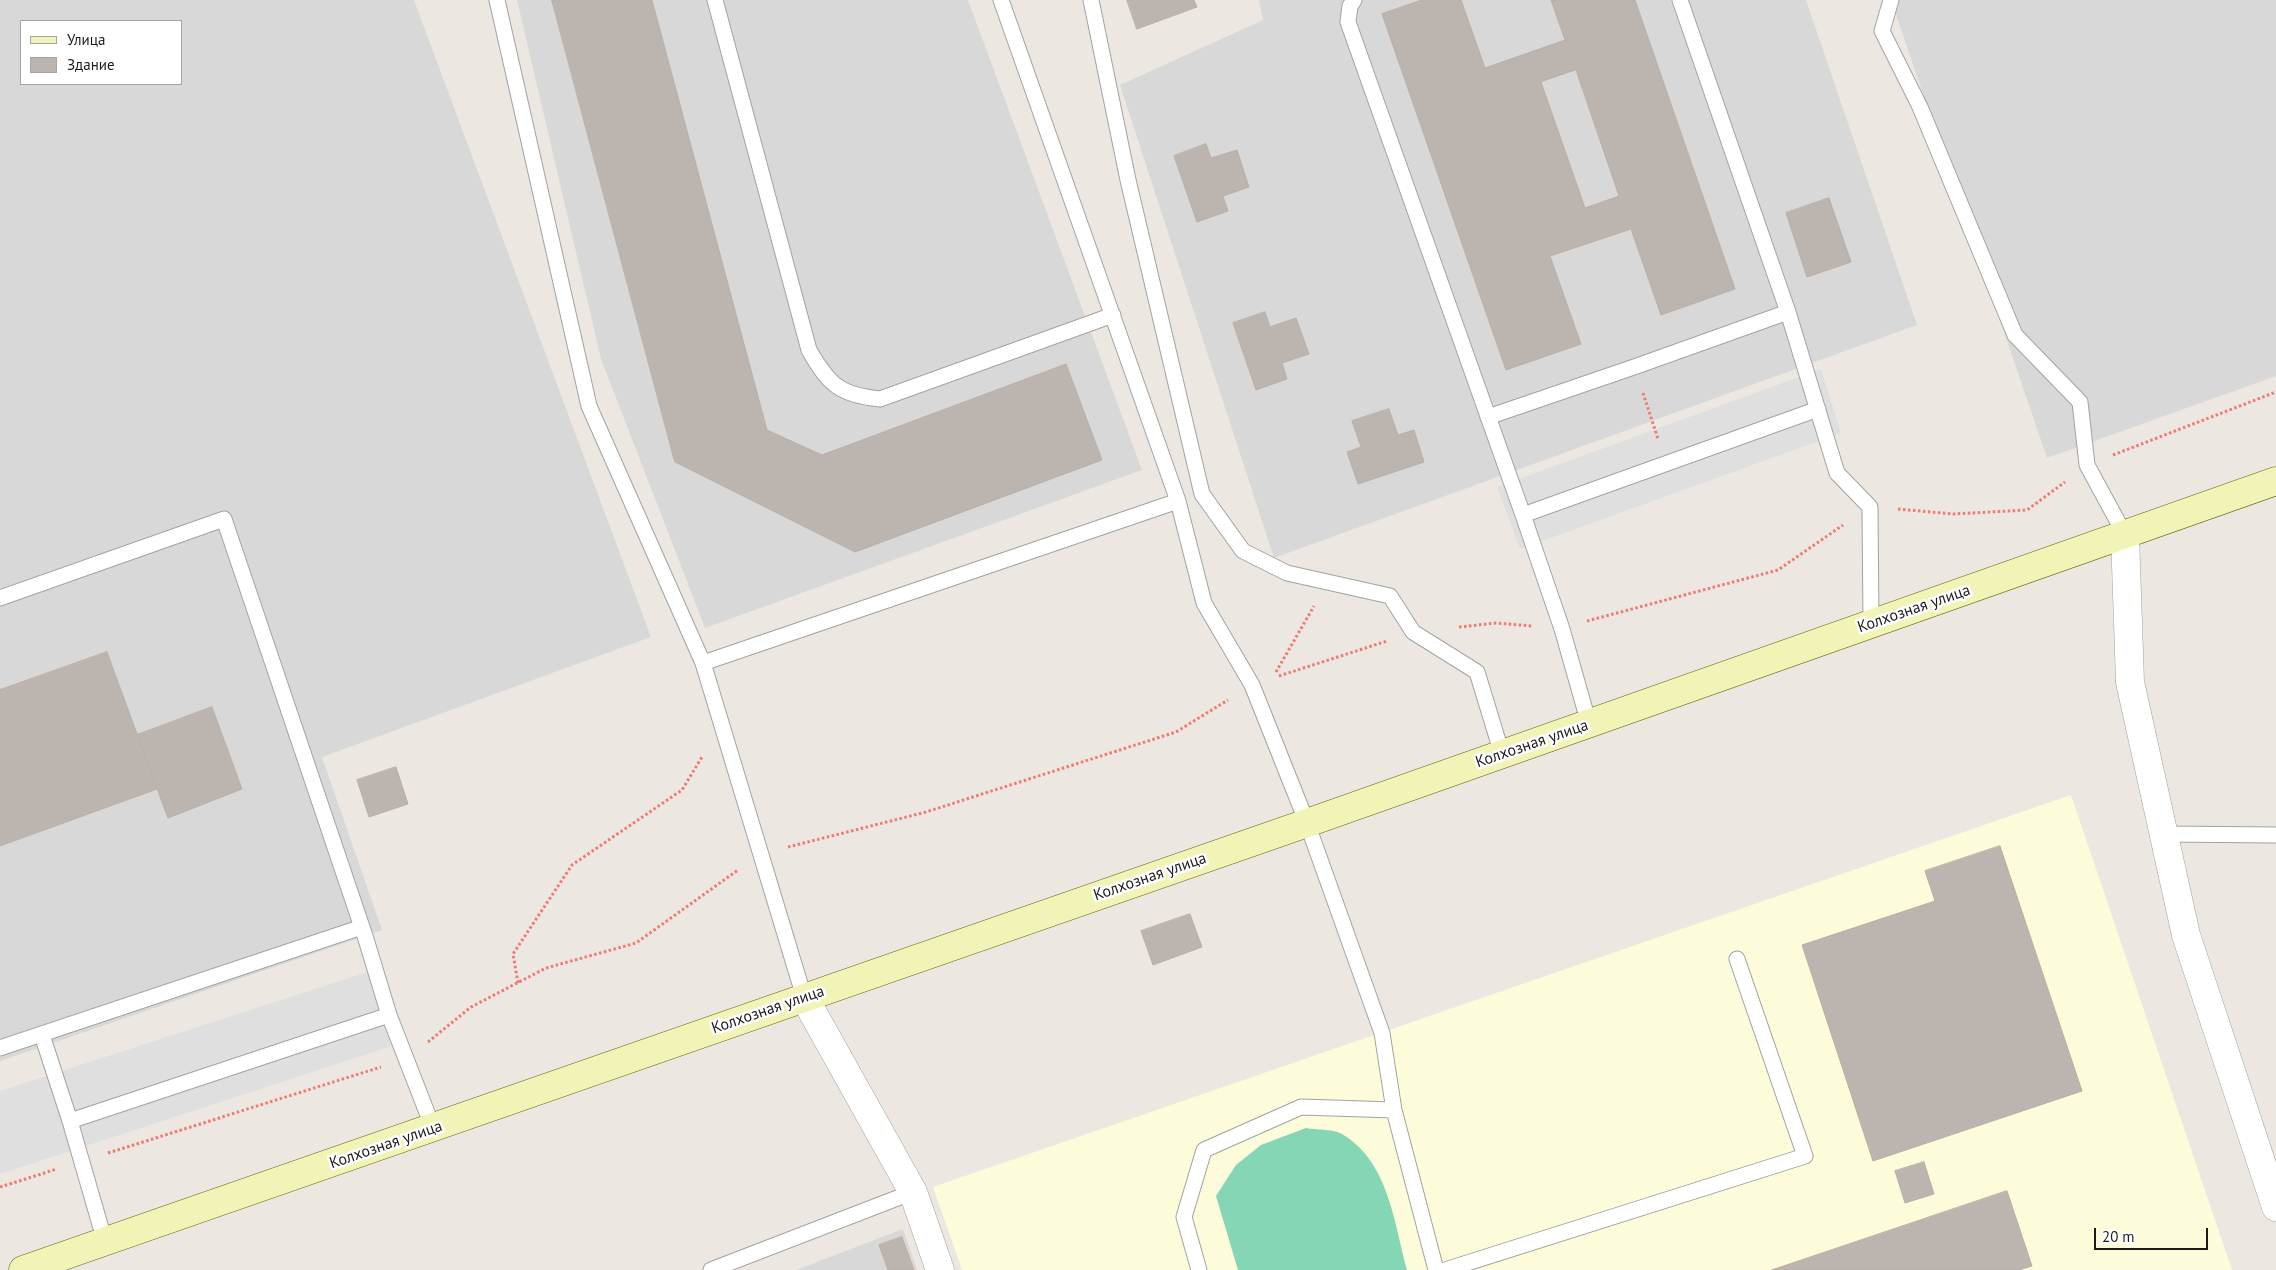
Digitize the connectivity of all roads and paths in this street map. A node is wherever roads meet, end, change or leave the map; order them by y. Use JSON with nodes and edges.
{"nodes":[{"id":1,"x":497,"y":0,"type":"edge"},
{"id":2,"x":715,"y":0,"type":"edge"},
{"id":3,"x":1001,"y":0,"type":"edge"},
{"id":4,"x":1091,"y":0,"type":"edge"},
{"id":5,"x":1354,"y":0,"type":"edge"},
{"id":6,"x":1680,"y":0,"type":"edge"},
{"id":7,"x":1891,"y":0,"type":"edge"},
{"id":8,"x":1788,"y":312,"type":"junction"},
{"id":9,"x":1112,"y":315,"type":"junction"},
{"id":10,"x":1634,"y":367,"type":"junction"},
{"id":11,"x":1818,"y":409,"type":"junction"},
{"id":12,"x":1488,"y":417,"type":"junction"},
{"id":13,"x":1666,"y":463,"type":"junction"},
{"id":14,"x":2276,"y":481,"type":"edge"},
{"id":15,"x":1178,"y":501,"type":"junction"},
{"id":16,"x":1870,"y":506,"type":"junction"},
{"id":17,"x":1523,"y":515,"type":"junction"},
{"id":18,"x":2125,"y":535,"type":"junction"},
{"id":19,"x":1329,"y":582,"type":"junction"},
{"id":20,"x":0,"y":598,"type":"edge"},
{"id":21,"x":1871,"y":624,"type":"junction"},
{"id":22,"x":1562,"y":629,"type":"junction"},
{"id":23,"x":1414,"y":632,"type":"junction"},
{"id":24,"x":703,"y":663,"type":"junction"},
{"id":25,"x":1252,"y":685,"type":"junction"},
{"id":26,"x":722,"y":724,"type":"junction"},
{"id":27,"x":1589,"y":724,"type":"junction"},
{"id":28,"x":1502,"y":754,"type":"junction"},
{"id":29,"x":1307,"y":823,"type":"junction"},
{"id":30,"x":2164,"y":834,"type":"junction"},
{"id":31,"x":2276,"y":835,"type":"edge"},
{"id":32,"x":761,"y":854,"type":"junction"},
{"id":33,"x":362,"y":927,"type":"junction"},
{"id":34,"x":1737,"y":959,"type":"dead end"},
{"id":35,"x":518,"y":983,"type":"junction"},
{"id":36,"x":804,"y":998,"type":"junction"},
{"id":37,"x":389,"y":1015,"type":"junction"},
{"id":38,"x":42,"y":1035,"type":"junction"},
{"id":39,"x":0,"y":1048,"type":"edge"},
{"id":40,"x":406,"y":1059,"type":"junction"},
{"id":41,"x":1394,"y":1110,"type":"junction"},
{"id":42,"x":70,"y":1121,"type":"junction"},
{"id":43,"x":432,"y":1128,"type":"junction"},
{"id":44,"x":82,"y":1161,"type":"junction"},
{"id":45,"x":0,"y":1187,"type":"edge"},
{"id":46,"x":913,"y":1192,"type":"junction"},
{"id":47,"x":2276,"y":1207,"type":"edge"},
{"id":48,"x":105,"y":1242,"type":"junction"},
{"id":49,"x":23,"y":1270,"type":"edge"},
{"id":50,"x":711,"y":1270,"type":"edge"},
{"id":51,"x":940,"y":1270,"type":"edge"},
{"id":52,"x":1199,"y":1270,"type":"edge"},
{"id":53,"x":1436,"y":1270,"type":"edge"},
{"id":54,"x":1445,"y":1270,"type":"edge"}],
"edges":[{"from":1,"to":24,"type":"lane"},
{"from":2,"to":9,"type":"lane"},
{"from":3,"to":9,"type":"lane"},
{"from":4,"to":19,"type":"lane"},
{"from":5,"to":12,"type":"lane"},
{"from":6,"to":8,"type":"lane"},
{"from":7,"to":18,"type":"lane"},
{"from":8,"to":10,"type":"lane"},
{"from":8,"to":11,"type":"lane"},
{"from":9,"to":15,"type":"lane"},
{"from":10,"to":12,"type":"lane"},
{"from":10,"to":13,"type":"path"},
{"from":11,"to":13,"type":"lane"},
{"from":11,"to":16,"type":"lane"},
{"from":12,"to":17,"type":"lane"},
{"from":13,"to":17,"type":"lane"},
{"from":14,"to":18,"type":"main road","name":"Колхозная улица"},
{"from":15,"to":24,"type":"lane"},
{"from":15,"to":25,"type":"lane"},
{"from":16,"to":21,"type":"lane"},
{"from":16,"to":22,"type":"path"},
{"from":17,"to":22,"type":"lane"},
{"from":18,"to":21,"type":"main road","name":"Колхозная улица"},
{"from":18,"to":30,"type":"street"},
{"from":19,"to":23,"type":"lane"},
{"from":19,"to":23,"type":"path"},
{"from":20,"to":33,"type":"lane"},
{"from":21,"to":27,"type":"main road","name":"Колхозная улица"},
{"from":22,"to":23,"type":"path"},
{"from":22,"to":27,"type":"lane"},
{"from":23,"to":28,"type":"lane"},
{"from":24,"to":26,"type":"lane"},
{"from":25,"to":29,"type":"lane"},
{"from":25,"to":32,"type":"path"},
{"from":26,"to":32,"type":"lane"},
{"from":26,"to":35,"type":"path"},
{"from":27,"to":28,"type":"main road","name":"Колхозная улица"},
{"from":28,"to":29,"type":"main road","name":"Колхозная улица"},
{"from":29,"to":36,"type":"main road","name":"Колхозная улица"},
{"from":29,"to":41,"type":"lane"},
{"from":30,"to":31,"type":"lane"},
{"from":30,"to":47,"type":"street"},
{"from":32,"to":35,"type":"path"},
{"from":32,"to":36,"type":"lane"},
{"from":33,"to":37,"type":"lane"},
{"from":33,"to":38,"type":"lane"},
{"from":34,"to":54,"type":"lane"},
{"from":35,"to":40,"type":"path"},
{"from":36,"to":43,"type":"main road","name":"Колхозная улица"},
{"from":36,"to":46,"type":"street"},
{"from":37,"to":40,"type":"lane"},
{"from":37,"to":42,"type":"lane"},
{"from":38,"to":39,"type":"lane"},
{"from":38,"to":42,"type":"lane"},
{"from":40,"to":43,"type":"lane"},
{"from":40,"to":44,"type":"path"},
{"from":41,"to":52,"type":"lane"},
{"from":41,"to":53,"type":"lane"},
{"from":42,"to":44,"type":"lane"},
{"from":43,"to":48,"type":"main road","name":"Колхозная улица"},
{"from":44,"to":45,"type":"path"},
{"from":44,"to":48,"type":"lane"},
{"from":46,"to":50,"type":"lane"},
{"from":46,"to":51,"type":"street"},
{"from":48,"to":49,"type":"main road","name":"Колхозная улица"}]}
